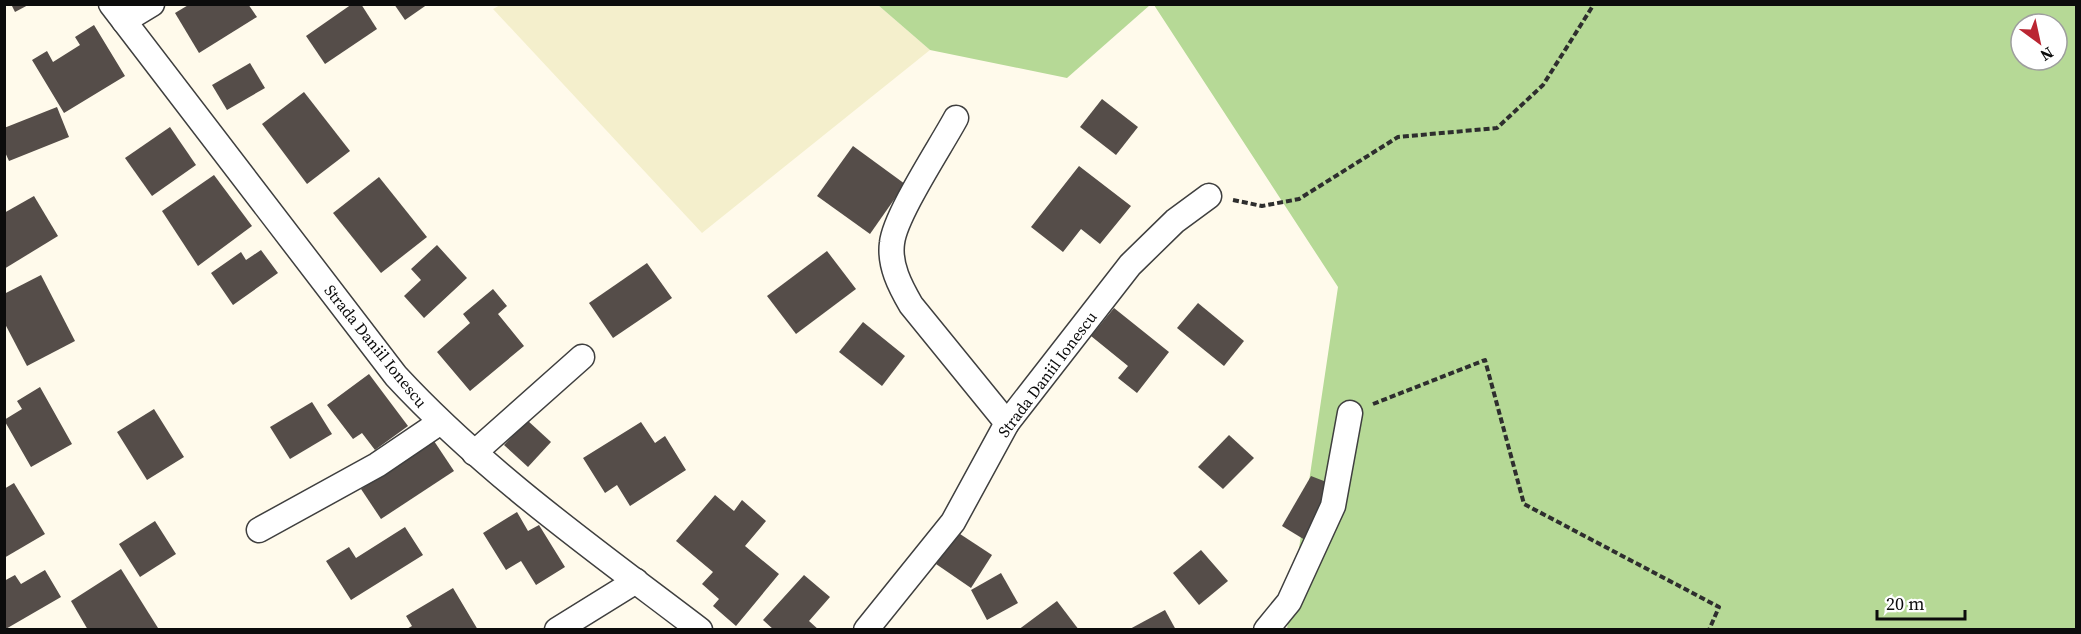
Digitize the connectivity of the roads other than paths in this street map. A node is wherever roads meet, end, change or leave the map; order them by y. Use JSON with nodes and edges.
{"nodes":[{"id":1,"x":152,"y":4,"type":"edge"},
{"id":2,"x":118,"y":13,"type":"edge"},
{"id":3,"x":956,"y":118,"type":"dead end"},
{"id":4,"x":1209,"y":196,"type":"road end"},
{"id":5,"x":582,"y":357,"type":"dead end"},
{"id":6,"x":1350,"y":413,"type":"road end"},
{"id":7,"x":439,"y":423,"type":"junction"},
{"id":8,"x":1007,"y":423,"type":"junction"},
{"id":9,"x":474,"y":453,"type":"junction"},
{"id":10,"x":259,"y":530,"type":"dead end"},
{"id":11,"x":636,"y":581,"type":"junction"},
{"id":12,"x":557,"y":630,"type":"edge"},
{"id":13,"x":700,"y":630,"type":"edge"},
{"id":14,"x":866,"y":630,"type":"edge"},
{"id":15,"x":1266,"y":630,"type":"edge"}],
"edges":[{"from":1,"to":2,"type":"street"},
{"from":2,"to":7,"type":"street","name":"Strada Daniil Ionescu"},
{"from":3,"to":8,"type":"street"},
{"from":4,"to":8,"type":"street","name":"Strada Daniil Ionescu"},
{"from":5,"to":9,"type":"street"},
{"from":6,"to":15,"type":"street"},
{"from":7,"to":9,"type":"street","name":"Strada Daniil Ionescu"},
{"from":7,"to":10,"type":"street"},
{"from":8,"to":14,"type":"street","name":"Strada Daniil Ionescu"},
{"from":9,"to":11,"type":"street","name":"Strada Daniil Ionescu"},
{"from":11,"to":12,"type":"street"},
{"from":11,"to":13,"type":"street","name":"Strada Daniil Ionescu"}]}
